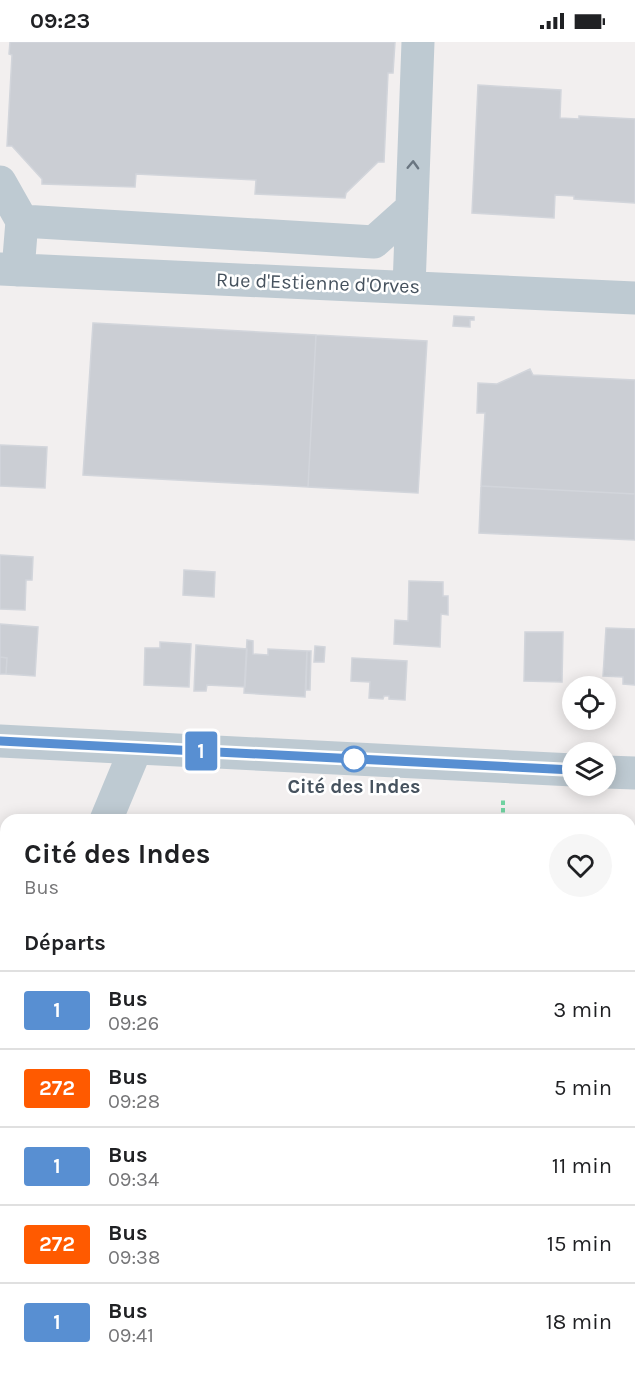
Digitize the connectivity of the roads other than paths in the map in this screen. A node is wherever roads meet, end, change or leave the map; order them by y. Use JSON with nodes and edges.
{"nodes":[{"id":1,"x":418,"y":42,"type":"edge"},
{"id":2,"x":0,"y":182,"type":"edge"},
{"id":3,"x":412,"y":208,"type":"junction"},
{"id":4,"x":22,"y":221,"type":"junction"},
{"id":5,"x":9,"y":269,"type":"edge"},
{"id":6,"x":409,"y":287,"type":"junction"},
{"id":7,"x":635,"y":298,"type":"edge"},
{"id":8,"x":0,"y":741,"type":"edge"},
{"id":9,"x":136,"y":748,"type":"junction"},
{"id":10,"x":562,"y":769,"type":"edge"},
{"id":11,"x":616,"y":772,"type":"edge"},
{"id":12,"x":635,"y":773,"type":"edge"},
{"id":13,"x":108,"y":814,"type":"edge"}],
"edges":[{"from":3,"to":1,"type":"street","one_way":true},
{"from":2,"to":4,"type":"street"},
{"from":3,"to":4,"type":"street"},
{"from":3,"to":6,"type":"street"},
{"from":4,"to":5,"type":"street"},
{"from":5,"to":6,"type":"street","name":"Rue d'Estienne d'Orves"},
{"from":6,"to":7,"type":"street","name":"Rue d'Estienne d'Orves"},
{"from":8,"to":9,"type":"street"},
{"from":9,"to":10,"type":"street"},
{"from":9,"to":13,"type":"street"},
{"from":11,"to":12,"type":"street"}]}
